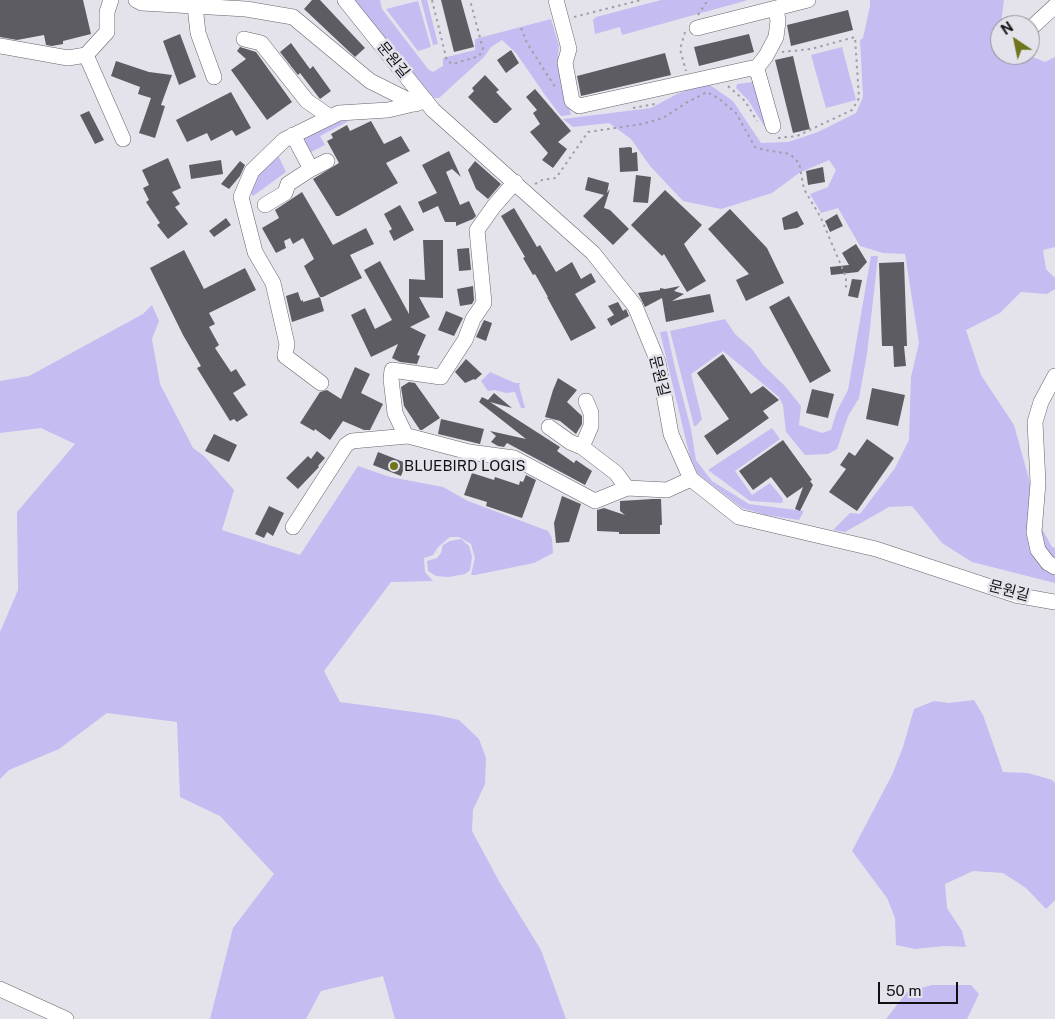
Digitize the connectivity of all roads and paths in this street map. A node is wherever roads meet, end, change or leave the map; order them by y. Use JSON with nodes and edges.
{"nodes":[{"id":1,"x":111,"y":0,"type":"edge"},
{"id":2,"x":136,"y":0,"type":"edge"},
{"id":3,"x":345,"y":0,"type":"edge"},
{"id":4,"x":432,"y":0,"type":"edge"},
{"id":5,"x":470,"y":0,"type":"edge"},
{"id":6,"x":556,"y":0,"type":"edge"},
{"id":7,"x":641,"y":0,"type":"edge"},
{"id":8,"x":808,"y":0,"type":"edge"},
{"id":9,"x":195,"y":6,"type":"junction"},
{"id":10,"x":1055,"y":6,"type":"edge"},
{"id":11,"x":776,"y":8,"type":"junction"},
{"id":12,"x":569,"y":18,"type":"dead end"},
{"id":13,"x":1040,"y":20,"type":"edge"},
{"id":14,"x":697,"y":28,"type":"dead end"},
{"id":15,"x":244,"y":38,"type":"dead end"},
{"id":16,"x":0,"y":46,"type":"edge"},
{"id":17,"x":86,"y":55,"type":"junction"},
{"id":18,"x":755,"y":70,"type":"junction"},
{"id":19,"x":214,"y":77,"type":"dead end"},
{"id":20,"x":421,"y":103,"type":"junction"},
{"id":21,"x":330,"y":117,"type":"junction"},
{"id":22,"x":772,"y":126,"type":"dead end"},
{"id":23,"x":293,"y":136,"type":"junction"},
{"id":24,"x":123,"y":139,"type":"dead end"},
{"id":25,"x":327,"y":161,"type":"dead end"},
{"id":26,"x":311,"y":169,"type":"junction"},
{"id":27,"x":520,"y":187,"type":"junction"},
{"id":28,"x":265,"y":205,"type":"dead end"},
{"id":29,"x":846,"y":288,"type":"dead end"},
{"id":30,"x":1055,"y":376,"type":"edge"},
{"id":31,"x":321,"y":383,"type":"dead end"},
{"id":32,"x":586,"y":401,"type":"dead end"},
{"id":33,"x":549,"y":427,"type":"dead end"},
{"id":34,"x":407,"y":436,"type":"junction"},
{"id":35,"x":582,"y":447,"type":"junction"},
{"id":36,"x":691,"y":479,"type":"junction"},
{"id":37,"x":627,"y":488,"type":"junction"},
{"id":38,"x":293,"y":527,"type":"dead end"},
{"id":39,"x":1055,"y":567,"type":"edge"},
{"id":40,"x":1055,"y":602,"type":"edge"},
{"id":41,"x":0,"y":989,"type":"edge"},
{"id":42,"x":66,"y":1019,"type":"edge"}],
"edges":[{"from":1,"to":17,"type":"street"},
{"from":2,"to":9,"type":"street"},
{"from":3,"to":20,"type":"street","name":"문원길"},
{"from":4,"to":5,"type":"path"},
{"from":6,"to":18,"type":"street"},
{"from":7,"to":12,"type":"path"},
{"from":8,"to":11,"type":"street"},
{"from":9,"to":19,"type":"street"},
{"from":9,"to":20,"type":"street"},
{"from":10,"to":13,"type":"street"},
{"from":11,"to":14,"type":"street"},
{"from":11,"to":18,"type":"street"},
{"from":15,"to":21,"type":"street"},
{"from":16,"to":17,"type":"street"},
{"from":17,"to":24,"type":"street"},
{"from":18,"to":22,"type":"street"},
{"from":20,"to":21,"type":"street"},
{"from":20,"to":27,"type":"street","name":"문원길"},
{"from":21,"to":23,"type":"street"},
{"from":23,"to":26,"type":"street"},
{"from":23,"to":31,"type":"street"},
{"from":25,"to":26,"type":"street"},
{"from":26,"to":28,"type":"street"},
{"from":27,"to":29,"type":"path"},
{"from":27,"to":34,"type":"street"},
{"from":27,"to":36,"type":"street","name":"문원길"},
{"from":30,"to":39,"type":"street"},
{"from":32,"to":35,"type":"street"},
{"from":33,"to":35,"type":"street"},
{"from":34,"to":37,"type":"street"},
{"from":34,"to":38,"type":"street"},
{"from":35,"to":37,"type":"street"},
{"from":36,"to":37,"type":"street"},
{"from":36,"to":40,"type":"street","name":"문원길"},
{"from":41,"to":42,"type":"street"}]}
